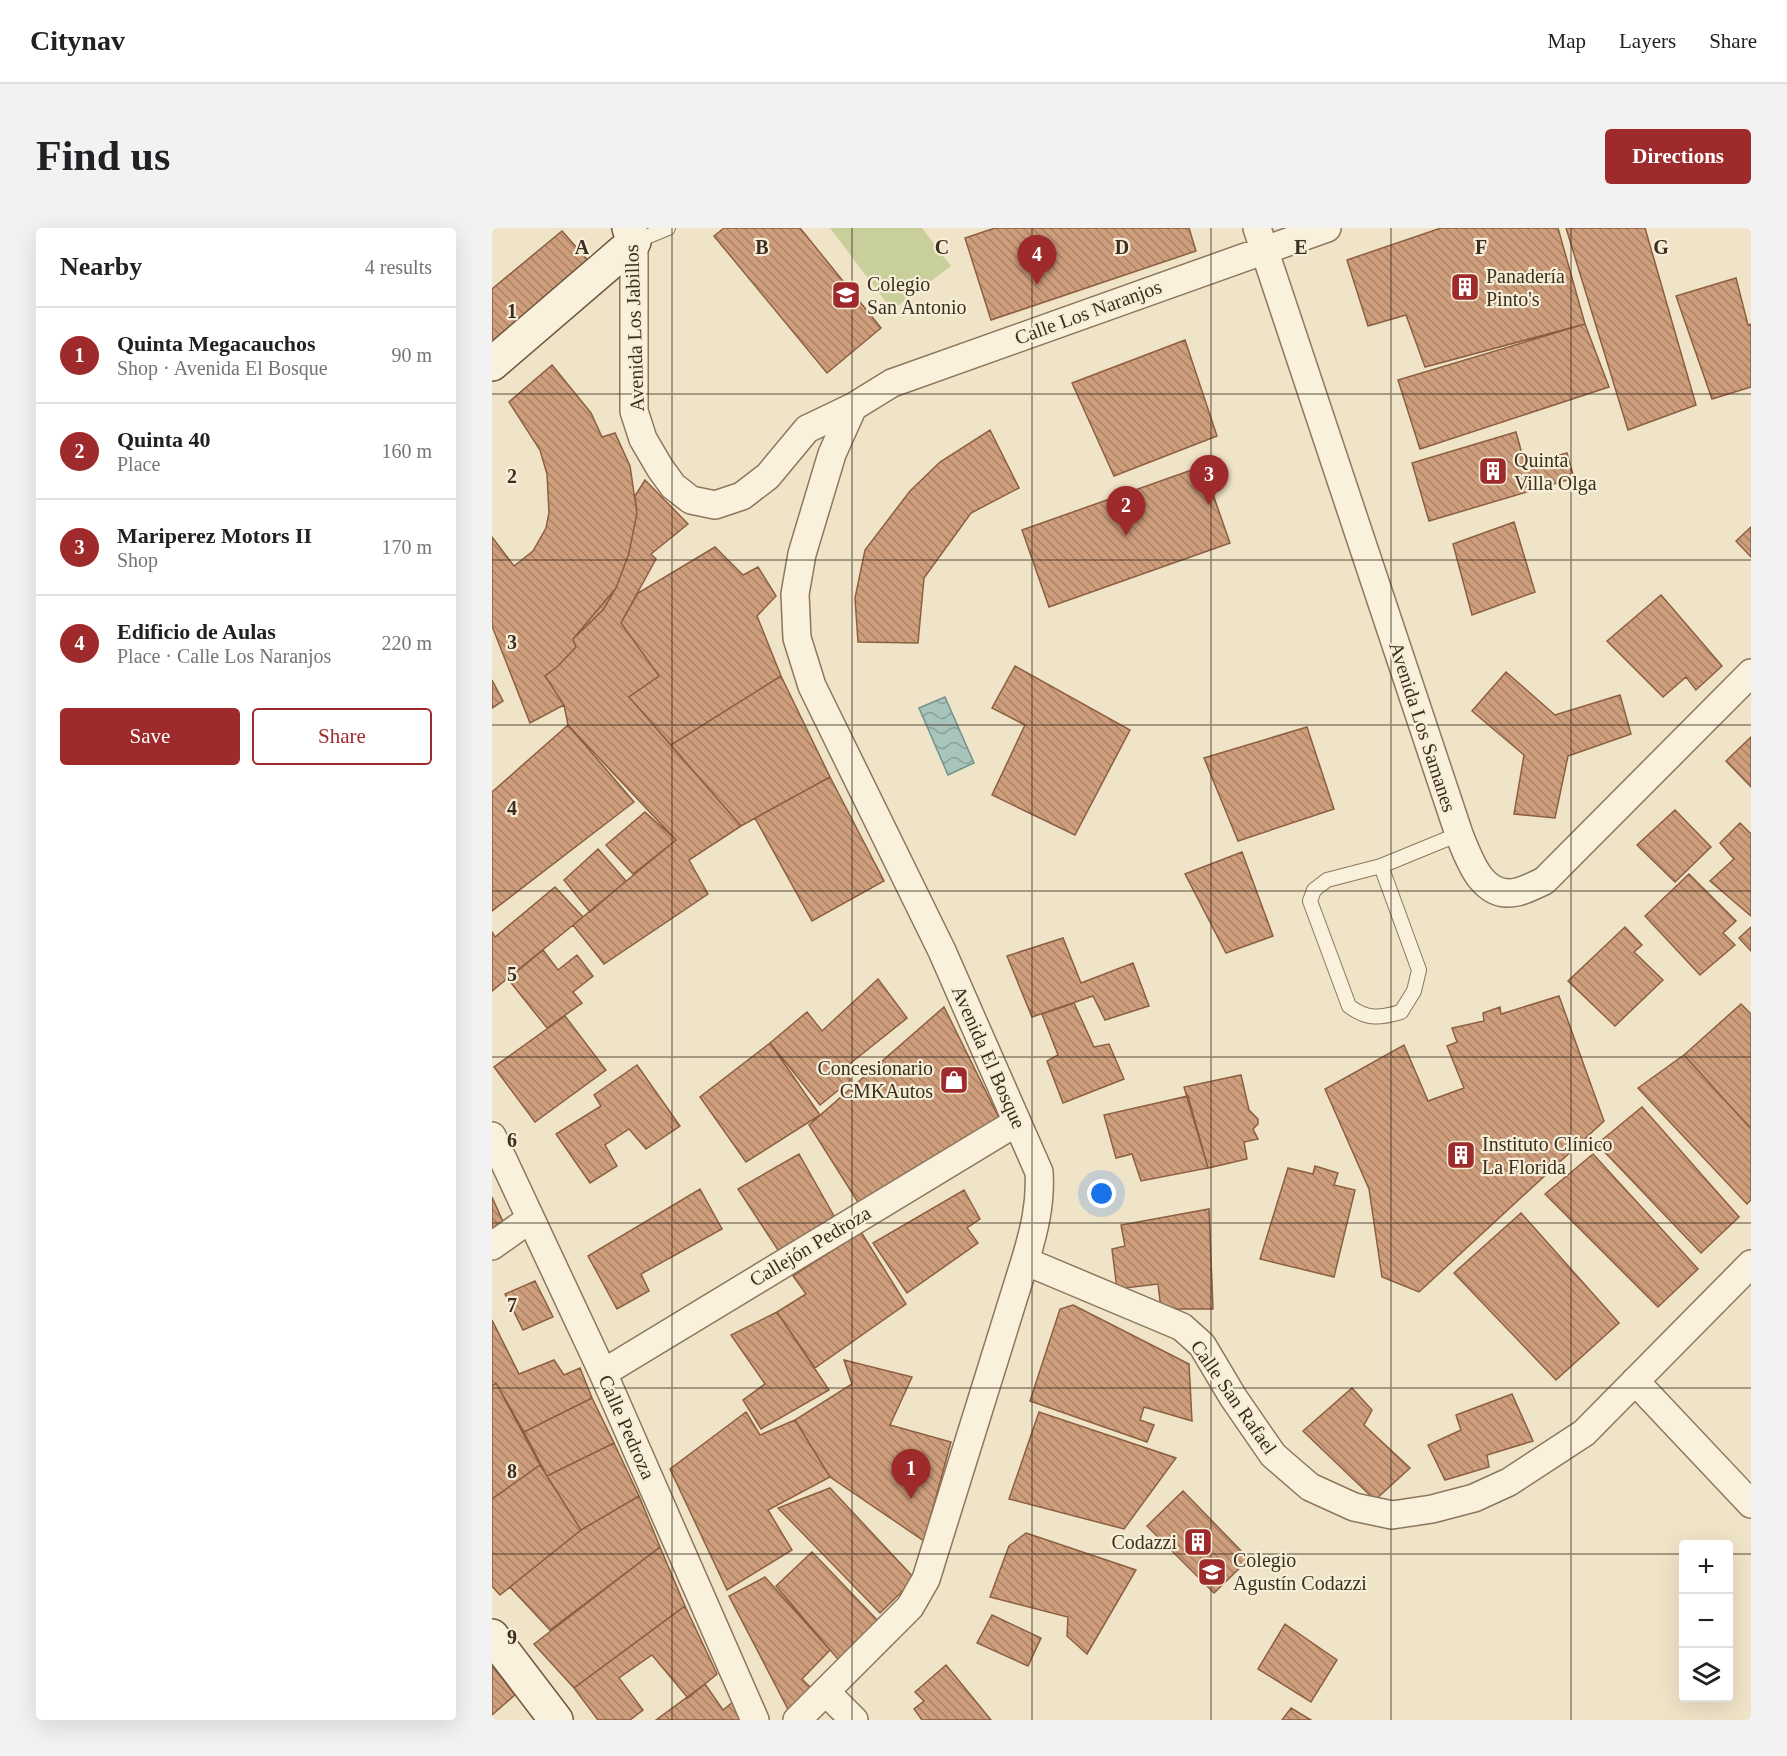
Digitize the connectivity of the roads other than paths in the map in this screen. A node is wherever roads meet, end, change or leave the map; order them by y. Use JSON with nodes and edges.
{"nodes":[{"id":1,"x":668,"y":228,"type":"edge"},
{"id":2,"x":1327,"y":228,"type":"edge"},
{"id":3,"x":632,"y":235,"type":"edge"},
{"id":4,"x":1260,"y":239,"type":"edge"},
{"id":5,"x":492,"y":364,"type":"edge"},
{"id":6,"x":853,"y":407,"type":"junction"},
{"id":7,"x":1751,"y":673,"type":"edge"},
{"id":8,"x":1459,"y":834,"type":"junction"},
{"id":9,"x":1381,"y":866,"type":"junction"},
{"id":10,"x":1017,"y":1122,"type":"junction"},
{"id":11,"x":492,"y":1136,"type":"edge"},
{"id":12,"x":530,"y":1218,"type":"junction"},
{"id":13,"x":492,"y":1246,"type":"edge"},
{"id":14,"x":1025,"y":1261,"type":"junction"},
{"id":15,"x":1751,"y":1264,"type":"edge"},
{"id":16,"x":603,"y":1373,"type":"junction"},
{"id":17,"x":1635,"y":1381,"type":"junction"},
{"id":18,"x":1751,"y":1504,"type":"edge"},
{"id":19,"x":492,"y":1636,"type":"edge"},
{"id":20,"x":826,"y":1692,"type":"junction"},
{"id":21,"x":556,"y":1720,"type":"edge"},
{"id":22,"x":755,"y":1720,"type":"edge"},
{"id":23,"x":797,"y":1720,"type":"edge"},
{"id":24,"x":854,"y":1720,"type":"edge"}],
"edges":[{"from":1,"to":3,"type":"lane"},
{"from":2,"to":4,"type":"street","name":"Calle Los Naranjos"},
{"from":3,"to":5,"type":"street"},
{"from":3,"to":6,"type":"street","name":"Avenida Los Jabillos"},
{"from":4,"to":6,"type":"street","name":"Calle Los Naranjos"},
{"from":4,"to":8,"type":"street","name":"Avenida Los Samanes"},
{"from":6,"to":10,"type":"street","name":"Avenida El Bosque"},
{"from":7,"to":8,"type":"street","name":"Avenida Los Samanes"},
{"from":8,"to":9,"type":"lane"},
{"from":9,"to":9,"type":"lane"},
{"from":10,"to":14,"type":"street","name":"Avenida El Bosque"},
{"from":10,"to":16,"type":"street","name":"Callejón Pedroza"},
{"from":11,"to":12,"type":"street","name":"Calle Pedroza"},
{"from":12,"to":13,"type":"street"},
{"from":12,"to":16,"type":"street","name":"Calle Pedroza"},
{"from":14,"to":17,"type":"street","name":"Calle San Rafael"},
{"from":14,"to":20,"type":"street","name":"Avenida El Bosque"},
{"from":15,"to":17,"type":"street","name":"Calle San Rafael"},
{"from":16,"to":22,"type":"street","name":"Calle Pedroza"},
{"from":17,"to":18,"type":"street"},
{"from":19,"to":21,"type":"street"},
{"from":20,"to":23,"type":"street","name":"Avenida El Bosque"},
{"from":20,"to":24,"type":"street"}]}
